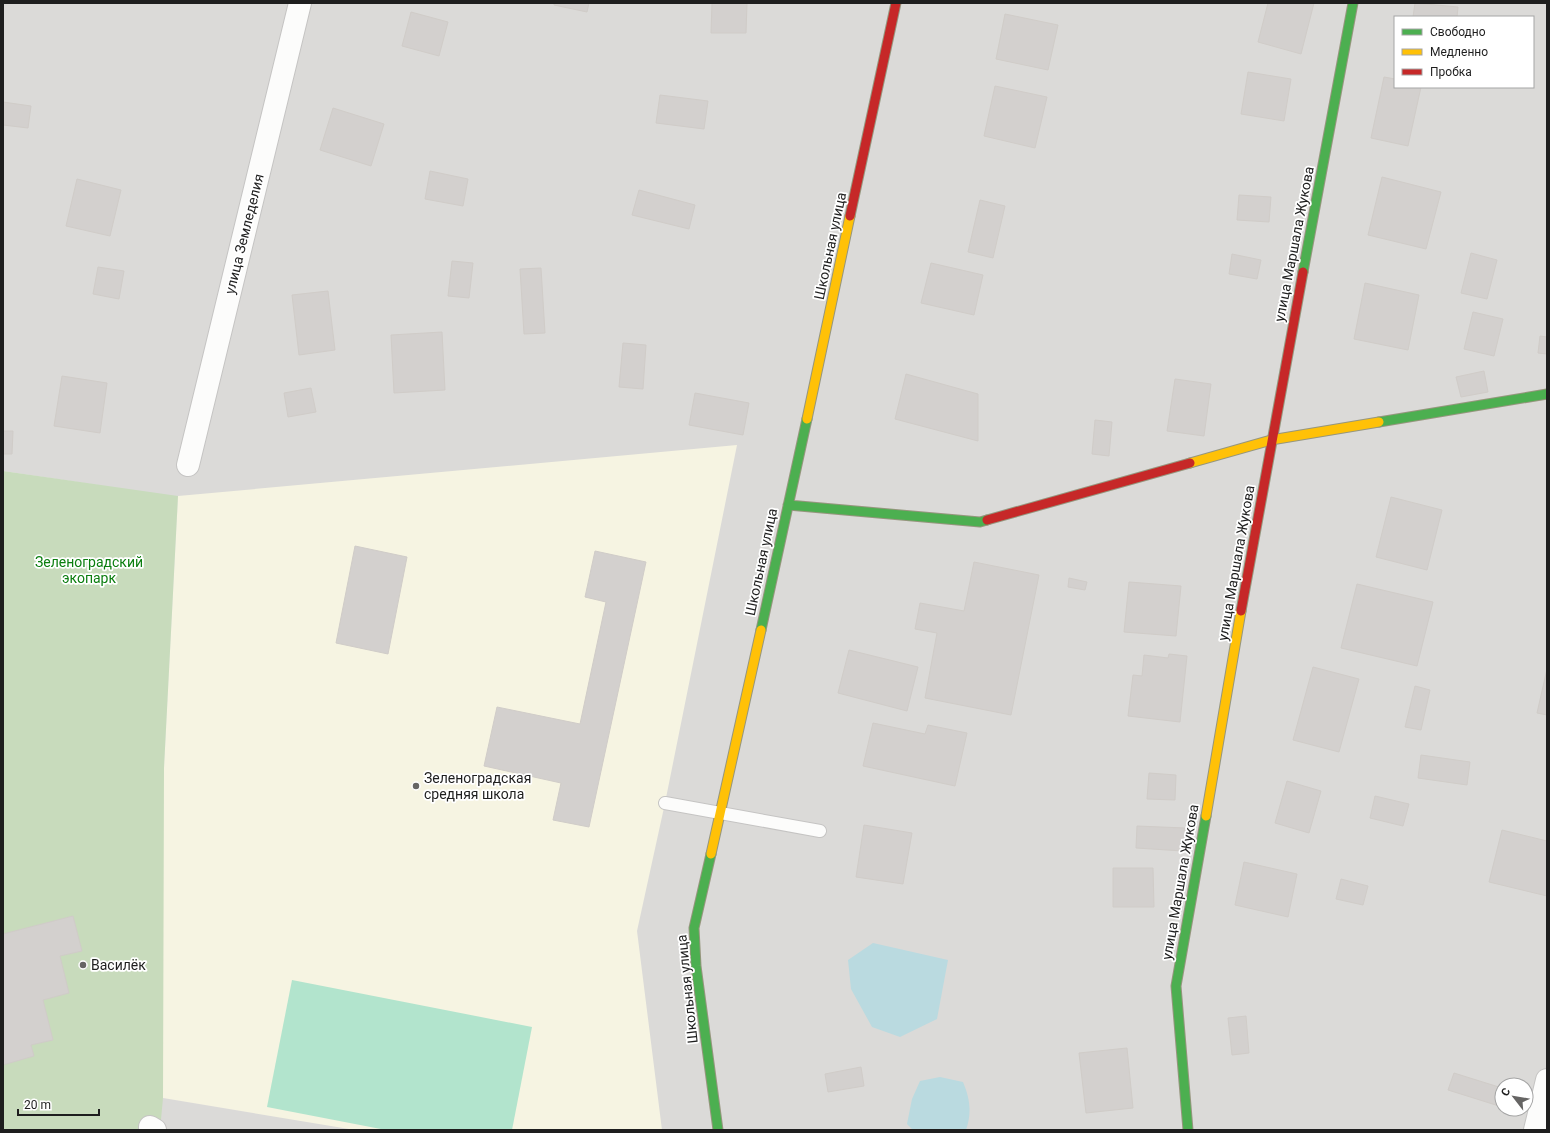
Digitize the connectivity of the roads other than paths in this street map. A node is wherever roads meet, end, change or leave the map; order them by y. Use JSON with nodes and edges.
{"nodes":[{"id":1,"x":300,"y":3,"type":"edge"},
{"id":2,"x":896,"y":3,"type":"edge"},
{"id":3,"x":1353,"y":3,"type":"edge"},
{"id":4,"x":1547,"y":394,"type":"edge"},
{"id":5,"x":1271,"y":440,"type":"junction"},
{"id":6,"x":188,"y":465,"type":"dead end"},
{"id":7,"x":788,"y":504,"type":"junction"},
{"id":8,"x":665,"y":803,"type":"dead end"},
{"id":9,"x":721,"y":813,"type":"junction"},
{"id":10,"x":820,"y":832,"type":"dead end"},
{"id":11,"x":1547,"y":1080,"type":"edge"},
{"id":12,"x":718,"y":1130,"type":"edge"},
{"id":13,"x":1188,"y":1130,"type":"edge"},
{"id":14,"x":1534,"y":1130,"type":"edge"}],
"edges":[{"from":1,"to":6,"type":"street","name":"улица Земледелия"},
{"from":2,"to":7,"type":"street","name":"Школьная улица"},
{"from":3,"to":5,"type":"street","name":"улица Маршала Жукова"},
{"from":4,"to":5,"type":"street"},
{"from":5,"to":7,"type":"street"},
{"from":5,"to":13,"type":"street","name":"улица Маршала Жукова"},
{"from":7,"to":9,"type":"street","name":"Школьная улица"},
{"from":8,"to":9,"type":"lane"},
{"from":9,"to":10,"type":"lane"},
{"from":9,"to":12,"type":"street","name":"Школьная улица"},
{"from":11,"to":14,"type":"street"}]}
